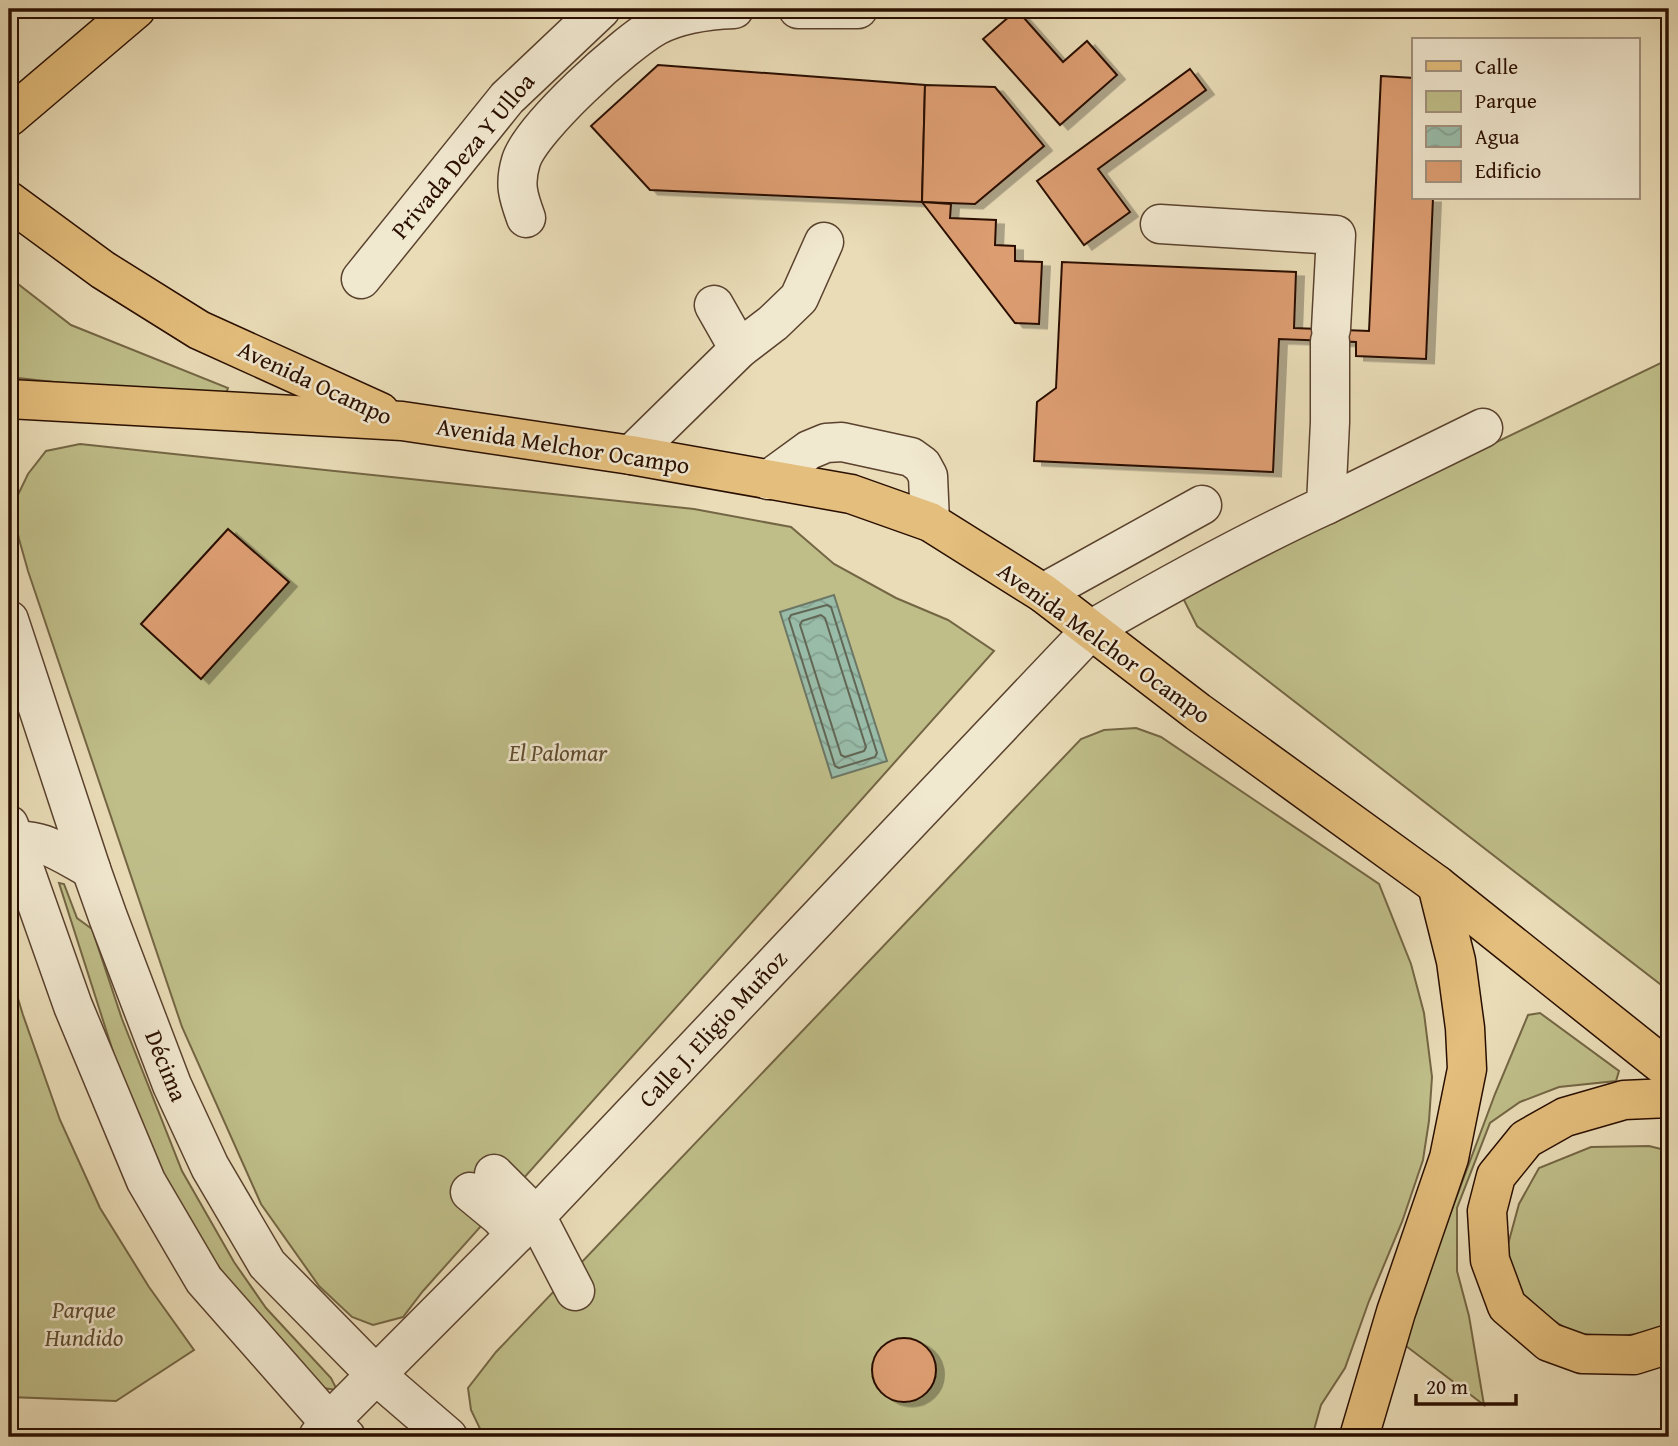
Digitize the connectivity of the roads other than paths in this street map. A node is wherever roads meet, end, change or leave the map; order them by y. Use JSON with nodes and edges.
{"nodes":[{"id":1,"x":136,"y":9,"type":"edge"},
{"id":2,"x":601,"y":9,"type":"edge"},
{"id":3,"x":734,"y":9,"type":"edge"},
{"id":4,"x":798,"y":9,"type":"edge"},
{"id":5,"x":858,"y":9,"type":"edge"},
{"id":6,"x":9,"y":117,"type":"edge"},
{"id":7,"x":9,"y":201,"type":"edge"},
{"id":8,"x":526,"y":218,"type":"dead end"},
{"id":9,"x":1160,"y":223,"type":"dead end"},
{"id":10,"x":824,"y":242,"type":"dead end"},
{"id":11,"x":361,"y":279,"type":"dead end"},
{"id":12,"x":715,"y":306,"type":"dead end"},
{"id":13,"x":739,"y":349,"type":"junction"},
{"id":14,"x":9,"y":399,"type":"edge"},
{"id":15,"x":402,"y":421,"type":"junction"},
{"id":16,"x":1483,"y":428,"type":"dead end"},
{"id":17,"x":631,"y":455,"type":"junction"},
{"id":18,"x":768,"y":480,"type":"junction"},
{"id":19,"x":1202,"y":505,"type":"dead end"},
{"id":20,"x":1326,"y":505,"type":"junction"},
{"id":21,"x":930,"y":522,"type":"junction"},
{"id":22,"x":1042,"y":593,"type":"junction"},
{"id":23,"x":9,"y":620,"type":"edge"},
{"id":24,"x":1092,"y":629,"type":"junction"},
{"id":25,"x":10,"y":837,"type":"edge"},
{"id":26,"x":91,"y":869,"type":"junction"},
{"id":27,"x":1437,"y":885,"type":"junction"},
{"id":28,"x":9,"y":906,"type":"edge"},
{"id":29,"x":43,"y":922,"type":"junction"},
{"id":30,"x":1669,"y":1070,"type":"edge"},
{"id":31,"x":1669,"y":1098,"type":"edge"},
{"id":32,"x":482,"y":1183,"type":"dead end"},
{"id":33,"x":526,"y":1225,"type":"junction"},
{"id":34,"x":575,"y":1291,"type":"dead end"},
{"id":35,"x":1669,"y":1344,"type":"edge"},
{"id":36,"x":376,"y":1375,"type":"junction"},
{"id":37,"x":331,"y":1432,"type":"edge"},
{"id":38,"x":448,"y":1437,"type":"edge"},
{"id":39,"x":1359,"y":1437,"type":"edge"}],
"edges":[{"from":1,"to":6,"type":"main road"},
{"from":2,"to":11,"type":"street","name":"Privada Deza Y Ulloa"},
{"from":3,"to":8,"type":"street"},
{"from":4,"to":5,"type":"street"},
{"from":7,"to":15,"type":"main road","name":"Avenida Ocampo"},
{"from":9,"to":20,"type":"street"},
{"from":10,"to":13,"type":"street"},
{"from":12,"to":13,"type":"street"},
{"from":13,"to":17,"type":"street"},
{"from":14,"to":15,"type":"main road","name":"Avenida Ocampo"},
{"from":15,"to":17,"type":"main road","name":"Avenida Melchor Ocampo"},
{"from":16,"to":20,"type":"street","name":"Calle J. Eligio Muñoz"},
{"from":17,"to":18,"type":"main road","name":"Avenida Melchor Ocampo"},
{"from":18,"to":21,"type":"main road","name":"Avenida Melchor Ocampo"},
{"from":18,"to":21,"type":"street"},
{"from":19,"to":22,"type":"street"},
{"from":20,"to":24,"type":"street","name":"Calle J. Eligio Muñoz"},
{"from":21,"to":22,"type":"main road","name":"Avenida Melchor Ocampo"},
{"from":22,"to":24,"type":"main road","name":"Avenida Melchor Ocampo"},
{"from":23,"to":26,"type":"street","name":"Décima"},
{"from":24,"to":27,"type":"main road","name":"Avenida Melchor Ocampo"},
{"from":24,"to":33,"type":"street","name":"Calle J. Eligio Muñoz"},
{"from":25,"to":26,"type":"street"},
{"from":25,"to":29,"type":"street"},
{"from":26,"to":36,"type":"street","name":"Décima"},
{"from":27,"to":30,"type":"main road","name":"Avenida Melchor Ocampo"},
{"from":27,"to":39,"type":"main road"},
{"from":28,"to":29,"type":"street"},
{"from":29,"to":37,"type":"street"},
{"from":31,"to":35,"type":"main road"},
{"from":32,"to":33,"type":"street"},
{"from":33,"to":34,"type":"street"},
{"from":33,"to":36,"type":"street","name":"Calle J. Eligio Muñoz"},
{"from":36,"to":37,"type":"street","name":"Calle J. Eligio Muñoz"},
{"from":36,"to":38,"type":"street","name":"Décima"}]}
